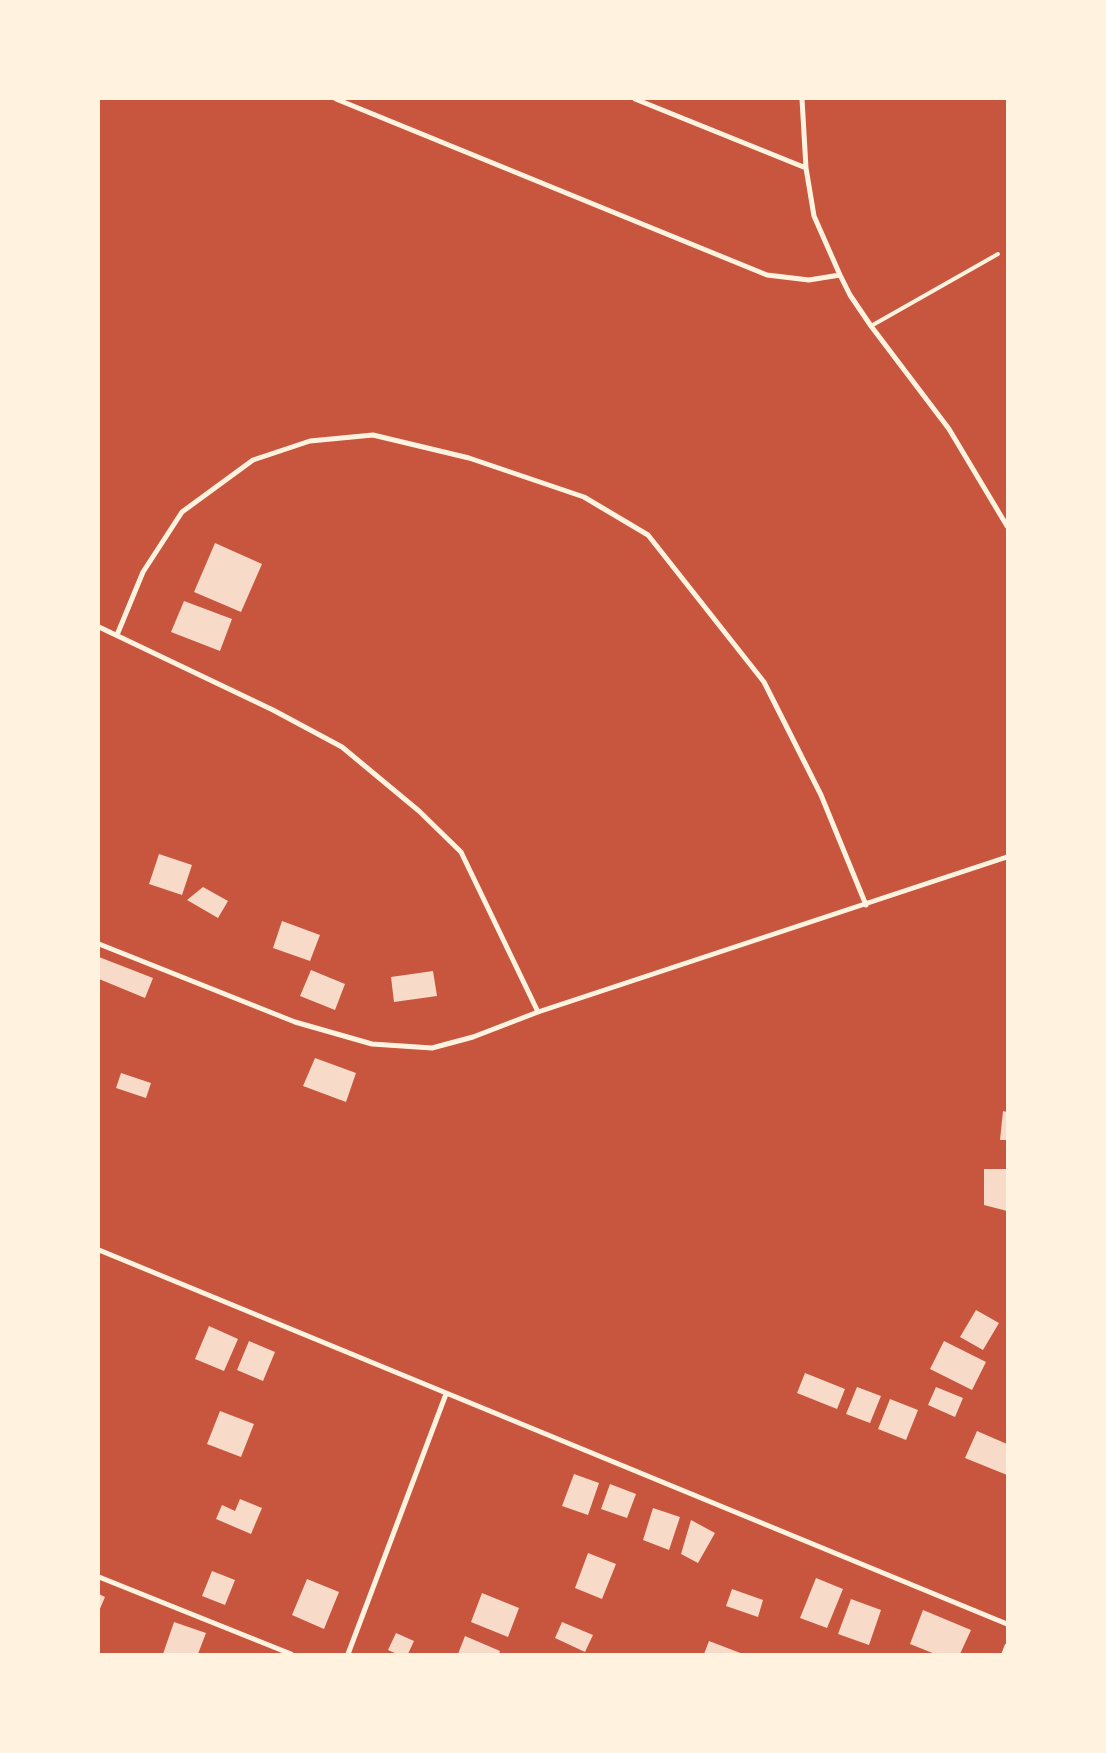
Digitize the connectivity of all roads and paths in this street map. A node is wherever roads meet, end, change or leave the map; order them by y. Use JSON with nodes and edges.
{"nodes":[{"id":1,"x":336,"y":99,"type":"edge"},
{"id":2,"x":635,"y":99,"type":"edge"},
{"id":3,"x":802,"y":99,"type":"edge"},
{"id":4,"x":806,"y":168,"type":"junction"},
{"id":5,"x":998,"y":254,"type":"dead end"},
{"id":6,"x":840,"y":275,"type":"junction"},
{"id":7,"x":871,"y":326,"type":"junction"},
{"id":8,"x":1007,"y":526,"type":"edge"},
{"id":9,"x":99,"y":627,"type":"edge"},
{"id":10,"x":117,"y":635,"type":"junction"},
{"id":11,"x":1007,"y":857,"type":"edge"},
{"id":12,"x":866,"y":905,"type":"junction"},
{"id":13,"x":99,"y":944,"type":"edge"},
{"id":14,"x":538,"y":1012,"type":"junction"},
{"id":15,"x":99,"y":1250,"type":"edge"},
{"id":16,"x":446,"y":1394,"type":"junction"},
{"id":17,"x":99,"y":1576,"type":"edge"},
{"id":18,"x":1007,"y":1624,"type":"edge"},
{"id":19,"x":1007,"y":1646,"type":"edge"},
{"id":20,"x":291,"y":1654,"type":"edge"},
{"id":21,"x":348,"y":1654,"type":"edge"},
{"id":22,"x":1004,"y":1654,"type":"edge"}],
"edges":[{"from":1,"to":6,"type":"street"},
{"from":2,"to":4,"type":"street"},
{"from":3,"to":4,"type":"street"},
{"from":4,"to":6,"type":"street"},
{"from":5,"to":7,"type":"lane"},
{"from":6,"to":7,"type":"street"},
{"from":7,"to":8,"type":"street"},
{"from":9,"to":10,"type":"street"},
{"from":10,"to":12,"type":"street"},
{"from":10,"to":14,"type":"street"},
{"from":11,"to":12,"type":"street"},
{"from":12,"to":14,"type":"street"},
{"from":13,"to":14,"type":"street"},
{"from":15,"to":16,"type":"street"},
{"from":16,"to":18,"type":"street"},
{"from":16,"to":21,"type":"street"},
{"from":17,"to":20,"type":"street"},
{"from":19,"to":22,"type":"street"}]}
